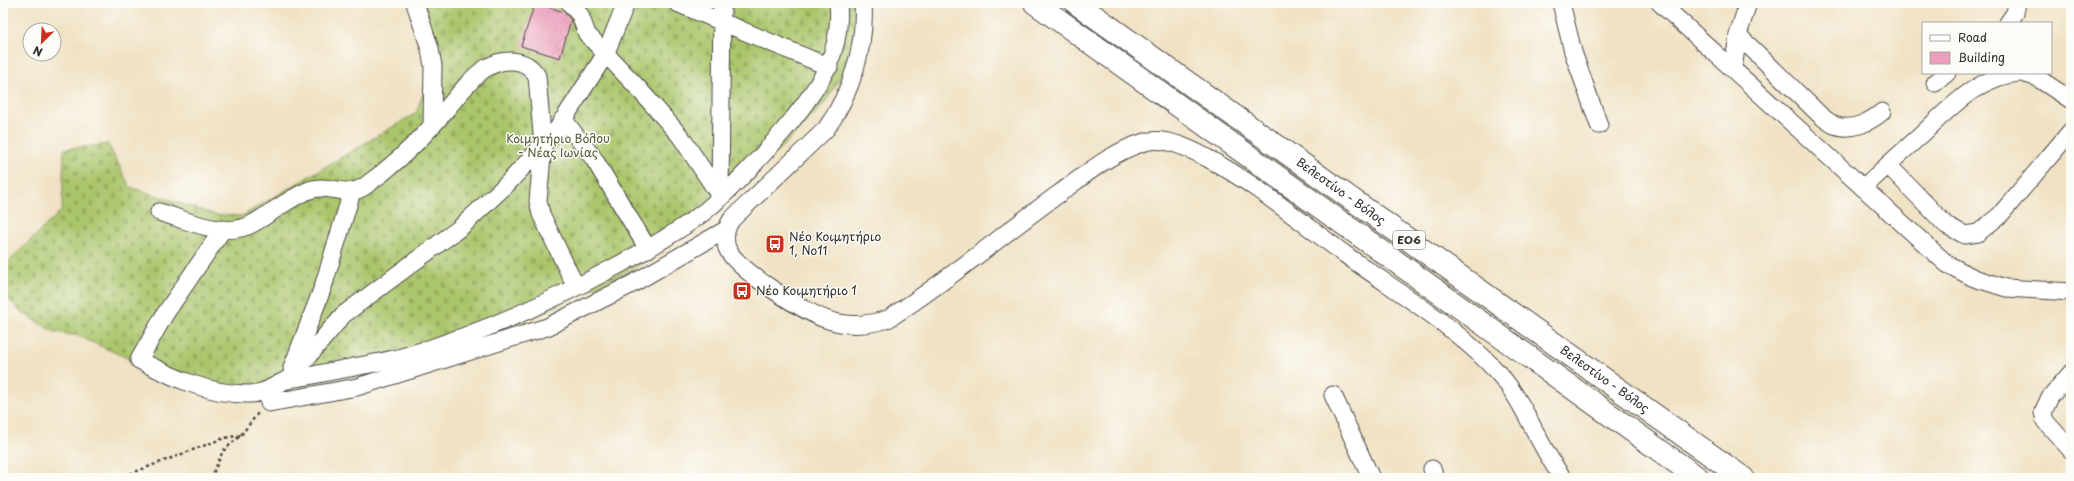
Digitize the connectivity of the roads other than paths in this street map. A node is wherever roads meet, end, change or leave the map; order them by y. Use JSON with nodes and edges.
{"nodes":[{"id":1,"x":414,"y":3,"type":"edge"},
{"id":2,"x":570,"y":3,"type":"edge"},
{"id":3,"x":626,"y":3,"type":"edge"},
{"id":4,"x":677,"y":3,"type":"edge"},
{"id":5,"x":722,"y":3,"type":"edge"},
{"id":6,"x":838,"y":3,"type":"edge"},
{"id":7,"x":863,"y":3,"type":"edge"},
{"id":8,"x":1034,"y":3,"type":"edge"},
{"id":9,"x":1076,"y":3,"type":"edge"},
{"id":10,"x":1561,"y":3,"type":"edge"},
{"id":11,"x":1660,"y":3,"type":"edge"},
{"id":12,"x":1748,"y":3,"type":"edge"},
{"id":13,"x":2017,"y":3,"type":"edge"},
{"id":14,"x":722,"y":22,"type":"junction"},
{"id":15,"x":2009,"y":22,"type":"edge"},
{"id":16,"x":1738,"y":35,"type":"junction"},
{"id":17,"x":605,"y":55,"type":"junction"},
{"id":18,"x":828,"y":67,"type":"junction"},
{"id":19,"x":1733,"y":69,"type":"junction"},
{"id":20,"x":2006,"y":74,"type":"edge"},
{"id":21,"x":2025,"y":74,"type":"edge"},
{"id":22,"x":2071,"y":100,"type":"edge"},
{"id":23,"x":1882,"y":112,"type":"dead end"},
{"id":24,"x":563,"y":119,"type":"junction"},
{"id":25,"x":1599,"y":125,"type":"dead end"},
{"id":26,"x":432,"y":126,"type":"junction"},
{"id":27,"x":2071,"y":131,"type":"edge"},
{"id":28,"x":543,"y":145,"type":"junction"},
{"id":29,"x":1888,"y":165,"type":"junction"},
{"id":30,"x":1863,"y":188,"type":"junction"},
{"id":31,"x":352,"y":192,"type":"junction"},
{"id":32,"x":720,"y":196,"type":"junction"},
{"id":33,"x":159,"y":212,"type":"dead end"},
{"id":34,"x":223,"y":229,"type":"junction"},
{"id":35,"x":727,"y":229,"type":"junction"},
{"id":36,"x":648,"y":248,"type":"junction"},
{"id":37,"x":576,"y":288,"type":"junction"},
{"id":38,"x":2071,"y":292,"type":"edge"},
{"id":39,"x":2071,"y":373,"type":"edge"},
{"id":40,"x":288,"y":380,"type":"junction"},
{"id":41,"x":1333,"y":395,"type":"dead end"},
{"id":42,"x":269,"y":403,"type":"road end"},
{"id":43,"x":2071,"y":450,"type":"edge"},
{"id":44,"x":1371,"y":478,"type":"edge"},
{"id":45,"x":1563,"y":478,"type":"edge"},
{"id":46,"x":1698,"y":478,"type":"edge"},
{"id":47,"x":1743,"y":478,"type":"edge"}],
"edges":[{"from":1,"to":26,"type":"street"},
{"from":2,"to":17,"type":"street"},
{"from":3,"to":17,"type":"street"},
{"from":4,"to":14,"type":"street"},
{"from":5,"to":14,"type":"street"},
{"from":6,"to":18,"type":"street"},
{"from":7,"to":35,"type":"street"},
{"from":8,"to":46,"type":"highway","name":"Βελεστίνο - Βόλος","number":"ΕΟ6"},
{"from":9,"to":47,"type":"highway","name":"Βελεστίνο - Βόλος","number":"ΕΟ6"},
{"from":10,"to":25,"type":"street"},
{"from":11,"to":19,"type":"street"},
{"from":12,"to":16,"type":"street"},
{"from":13,"to":15,"type":"street"},
{"from":14,"to":18,"type":"street"},
{"from":14,"to":32,"type":"street"},
{"from":16,"to":19,"type":"street"},
{"from":16,"to":23,"type":"street"},
{"from":17,"to":24,"type":"street"},
{"from":17,"to":32,"type":"street"},
{"from":18,"to":32,"type":"street"},
{"from":19,"to":30,"type":"street"},
{"from":20,"to":29,"type":"street"},
{"from":21,"to":22,"type":"street"},
{"from":24,"to":28,"type":"street"},
{"from":24,"to":36,"type":"street"},
{"from":26,"to":28,"type":"street"},
{"from":26,"to":31,"type":"street"},
{"from":27,"to":29,"type":"street"},
{"from":28,"to":37,"type":"street"},
{"from":28,"to":40,"type":"street"},
{"from":29,"to":30,"type":"street"},
{"from":30,"to":38,"type":"street"},
{"from":31,"to":34,"type":"street"},
{"from":31,"to":40,"type":"street"},
{"from":32,"to":36,"type":"street"},
{"from":33,"to":34,"type":"street"},
{"from":34,"to":40,"type":"street"},
{"from":35,"to":42,"type":"street"},
{"from":35,"to":45,"type":"street"},
{"from":36,"to":37,"type":"street"},
{"from":37,"to":40,"type":"street"},
{"from":39,"to":43,"type":"street"},
{"from":41,"to":44,"type":"street"}]}
